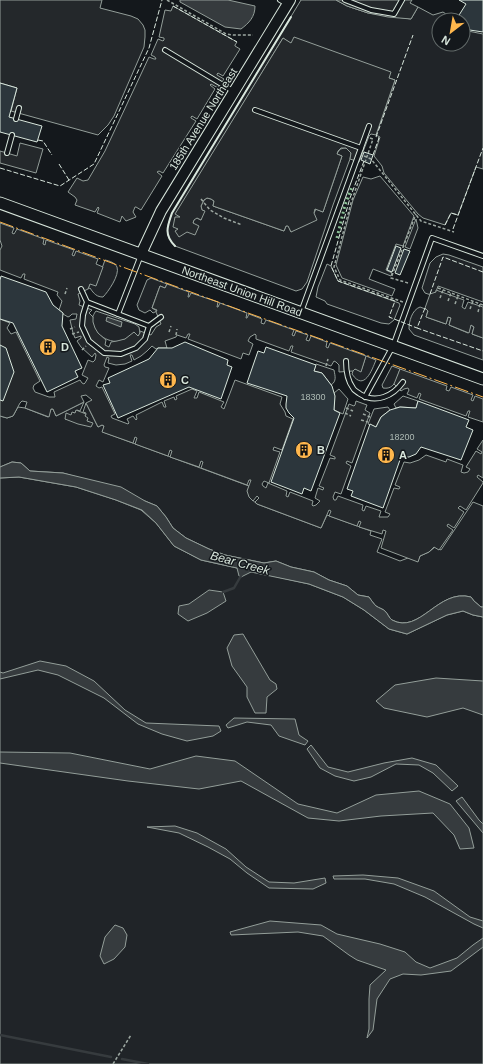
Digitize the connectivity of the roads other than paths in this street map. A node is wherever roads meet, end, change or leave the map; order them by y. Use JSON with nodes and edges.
{"nodes":[{"id":1,"x":345,"y":0,"type":"edge"},
{"id":2,"x":402,"y":0,"type":"edge"},
{"id":3,"x":286,"y":2,"type":"edge"},
{"id":4,"x":165,"y":50,"type":"dead end"},
{"id":5,"x":234,"y":92,"type":"junction"},
{"id":6,"x":19,"y":108,"type":"dead end"},
{"id":7,"x":255,"y":110,"type":"dead end"},
{"id":8,"x":16,"y":119,"type":"dead end"},
{"id":9,"x":369,"y":126,"type":"dead end"},
{"id":10,"x":12,"y":136,"type":"dead end"},
{"id":11,"x":360,"y":148,"type":"junction"},
{"id":12,"x":7,"y":153,"type":"dead end"},
{"id":13,"x":0,"y":203,"type":"edge"},
{"id":14,"x":141,"y":254,"type":"junction"},
{"id":15,"x":483,"y":256,"type":"edge"},
{"id":16,"x":80,"y":289,"type":"dead end"},
{"id":17,"x":87,"y":302,"type":"junction"},
{"id":18,"x":301,"y":312,"type":"junction"},
{"id":19,"x":118,"y":314,"type":"junction"},
{"id":20,"x":161,"y":317,"type":"dead end"},
{"id":21,"x":149,"y":326,"type":"junction"},
{"id":22,"x":393,"y":346,"type":"junction"},
{"id":23,"x":346,"y":361,"type":"dead end"},
{"id":24,"x":483,"y":379,"type":"edge"},
{"id":25,"x":404,"y":382,"type":"dead end"},
{"id":26,"x":365,"y":397,"type":"junction"}],
"edges":[{"from":1,"to":2,"type":"lane"},
{"from":3,"to":5,"type":"street","name":"185th Avenue Northeast"},
{"from":4,"to":5,"type":"lane"},
{"from":5,"to":14,"type":"street","name":"185th Avenue Northeast"},
{"from":6,"to":8,"type":"lane"},
{"from":7,"to":11,"type":"lane"},
{"from":9,"to":11,"type":"lane"},
{"from":10,"to":12,"type":"lane"},
{"from":11,"to":18,"type":"lane"},
{"from":13,"to":14,"type":"main road","name":"Northeast Union Hill Road"},
{"from":14,"to":18,"type":"main road","name":"Northeast Union Hill Road"},
{"from":14,"to":19,"type":"lane"},
{"from":15,"to":22,"type":"lane"},
{"from":16,"to":17,"type":"lane"},
{"from":17,"to":19,"type":"lane"},
{"from":17,"to":21,"type":"lane"},
{"from":18,"to":22,"type":"main road","name":"Northeast Union Hill Road"},
{"from":19,"to":21,"type":"lane"},
{"from":20,"to":21,"type":"lane"},
{"from":22,"to":24,"type":"main road","name":"Northeast Union Hill Road"},
{"from":22,"to":26,"type":"lane"},
{"from":23,"to":26,"type":"lane"},
{"from":25,"to":26,"type":"lane"}]}
